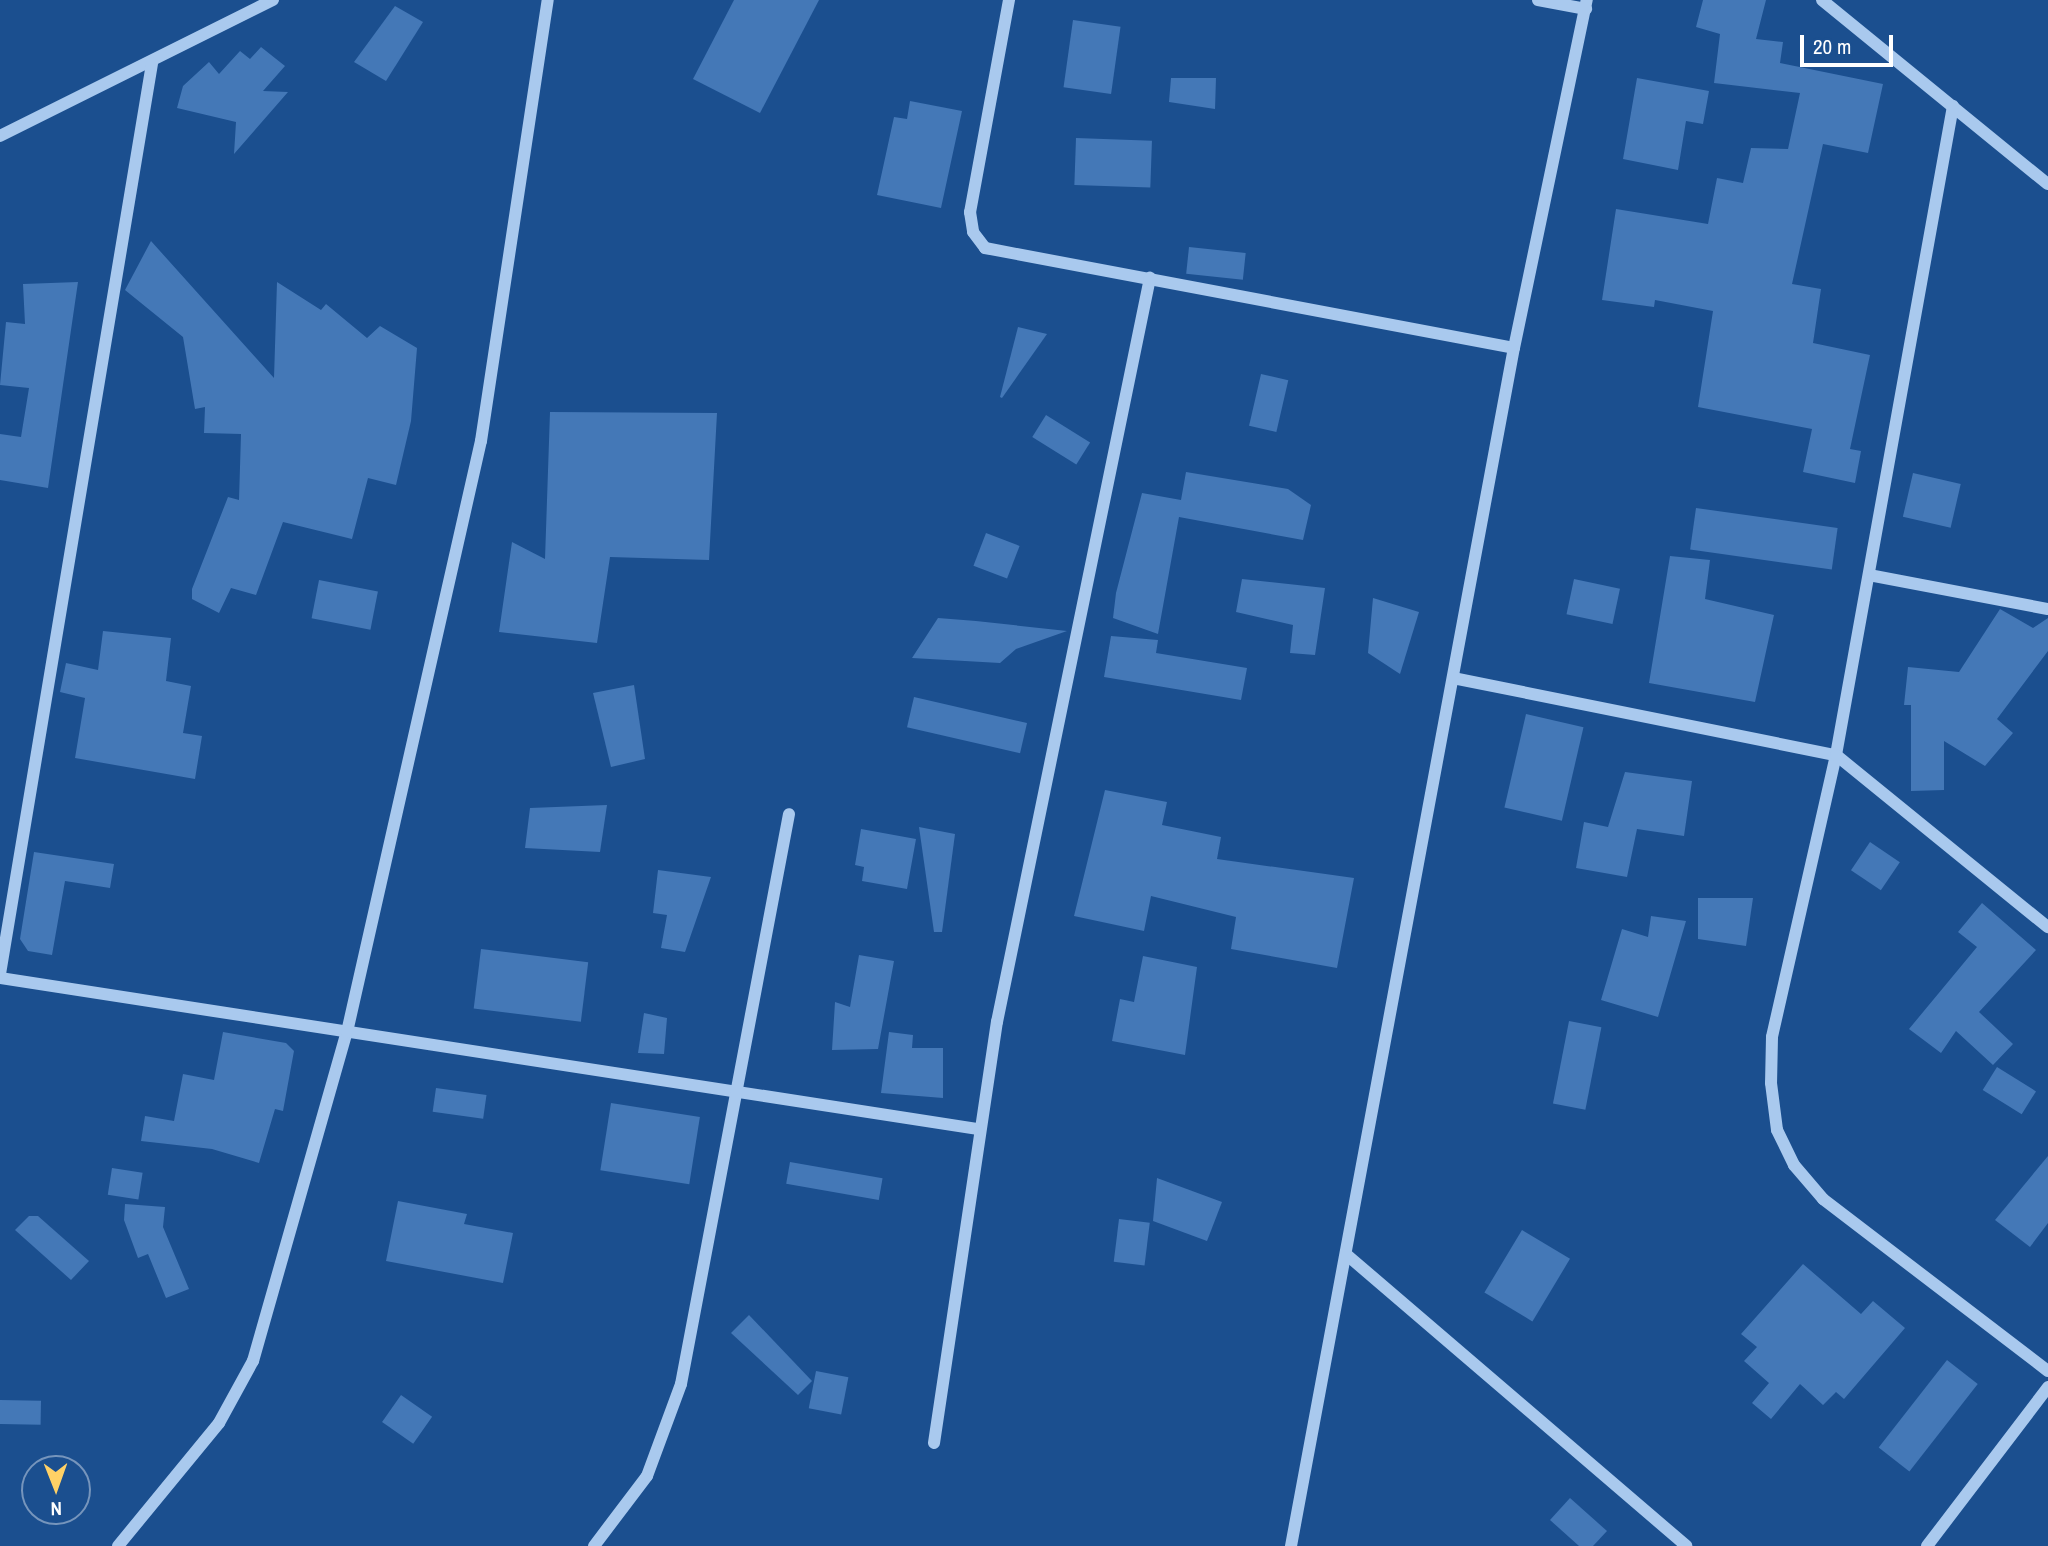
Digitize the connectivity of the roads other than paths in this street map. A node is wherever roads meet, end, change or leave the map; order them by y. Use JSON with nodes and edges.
{"nodes":[{"id":1,"x":273,"y":0,"type":"edge"},
{"id":2,"x":548,"y":0,"type":"edge"},
{"id":3,"x":1009,"y":0,"type":"edge"},
{"id":4,"x":1538,"y":0,"type":"edge"},
{"id":5,"x":1822,"y":0,"type":"edge"},
{"id":6,"x":1587,"y":4,"type":"edge"},
{"id":7,"x":152,"y":64,"type":"junction"},
{"id":8,"x":1953,"y":106,"type":"junction"},
{"id":9,"x":0,"y":136,"type":"edge"},
{"id":10,"x":2048,"y":184,"type":"edge"},
{"id":11,"x":1150,"y":278,"type":"junction"},
{"id":12,"x":1514,"y":348,"type":"junction"},
{"id":13,"x":1869,"y":575,"type":"junction"},
{"id":14,"x":2048,"y":609,"type":"edge"},
{"id":15,"x":1453,"y":678,"type":"junction"},
{"id":16,"x":1836,"y":755,"type":"junction"},
{"id":17,"x":789,"y":814,"type":"dead end"},
{"id":18,"x":2048,"y":927,"type":"edge"},
{"id":19,"x":0,"y":976,"type":"edge"},
{"id":20,"x":347,"y":1032,"type":"junction"},
{"id":21,"x":740,"y":1090,"type":"junction"},
{"id":22,"x":978,"y":1129,"type":"junction"},
{"id":23,"x":1347,"y":1255,"type":"junction"},
{"id":24,"x":2048,"y":1371,"type":"edge"},
{"id":25,"x":2048,"y":1387,"type":"edge"},
{"id":26,"x":934,"y":1443,"type":"dead end"},
{"id":27,"x":118,"y":1546,"type":"edge"},
{"id":28,"x":594,"y":1546,"type":"edge"},
{"id":29,"x":1291,"y":1546,"type":"edge"},
{"id":30,"x":1686,"y":1546,"type":"edge"},
{"id":31,"x":1927,"y":1546,"type":"edge"}],
"edges":[{"from":1,"to":7,"type":"street"},
{"from":2,"to":20,"type":"street"},
{"from":3,"to":11,"type":"street"},
{"from":4,"to":6,"type":"street"},
{"from":5,"to":8,"type":"street"},
{"from":6,"to":12,"type":"street"},
{"from":7,"to":9,"type":"street"},
{"from":7,"to":19,"type":"street"},
{"from":8,"to":10,"type":"street"},
{"from":8,"to":13,"type":"street"},
{"from":11,"to":12,"type":"street"},
{"from":11,"to":22,"type":"street"},
{"from":12,"to":15,"type":"street"},
{"from":13,"to":14,"type":"street"},
{"from":13,"to":16,"type":"street"},
{"from":15,"to":16,"type":"street"},
{"from":15,"to":23,"type":"street"},
{"from":16,"to":18,"type":"street"},
{"from":16,"to":24,"type":"street"},
{"from":17,"to":21,"type":"street"},
{"from":19,"to":20,"type":"street"},
{"from":20,"to":21,"type":"street"},
{"from":20,"to":27,"type":"street"},
{"from":21,"to":22,"type":"street"},
{"from":21,"to":28,"type":"street"},
{"from":22,"to":26,"type":"street"},
{"from":23,"to":29,"type":"street"},
{"from":23,"to":30,"type":"street"},
{"from":25,"to":31,"type":"street"}]}
